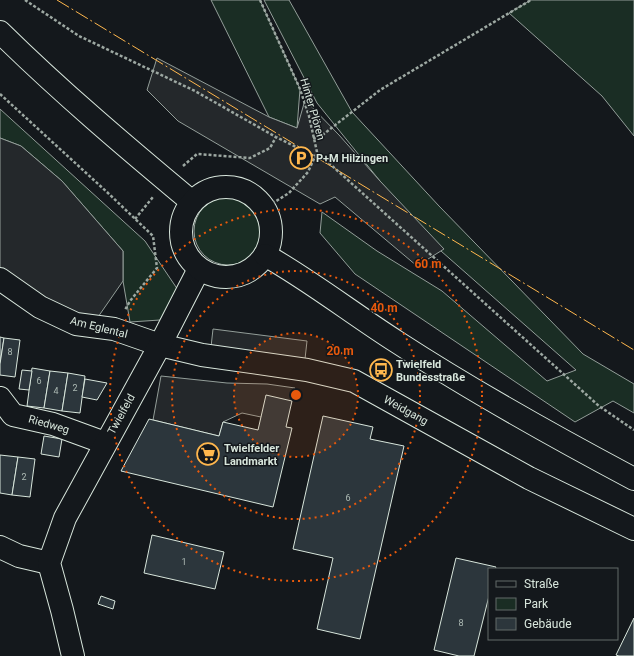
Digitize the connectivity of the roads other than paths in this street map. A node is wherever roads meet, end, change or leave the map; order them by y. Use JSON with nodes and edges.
{"nodes":[{"id":1,"x":0,"y":32,"type":"edge"},
{"id":2,"x":192,"y":202,"type":"junction"},
{"id":3,"x":266,"y":254,"type":"junction"},
{"id":4,"x":199,"y":269,"type":"junction"},
{"id":5,"x":0,"y":279,"type":"edge"},
{"id":6,"x":160,"y":345,"type":"junction"},
{"id":7,"x":0,"y":398,"type":"edge"},
{"id":8,"x":105,"y":443,"type":"junction"},
{"id":9,"x":634,"y":479,"type":"edge"},
{"id":10,"x":634,"y":529,"type":"edge"},
{"id":11,"x":0,"y":547,"type":"edge"},
{"id":12,"x":49,"y":563,"type":"junction"},
{"id":13,"x":73,"y":656,"type":"edge"}],
"edges":[{"from":1,"to":2,"type":"street"},
{"from":2,"to":3,"type":"street"},
{"from":2,"to":4,"type":"street"},
{"from":3,"to":4,"type":"street"},
{"from":3,"to":9,"type":"street"},
{"from":4,"to":6,"type":"street","name":"Twielfeld"},
{"from":5,"to":6,"type":"street","name":"Am Eglental"},
{"from":6,"to":8,"type":"street","name":"Twielfeld"},
{"from":6,"to":10,"type":"street","name":"Weidgang"},
{"from":7,"to":8,"type":"street","name":"Riedweg"},
{"from":8,"to":12,"type":"street","name":"Twielfeld"},
{"from":11,"to":12,"type":"street"},
{"from":12,"to":13,"type":"street"}]}
